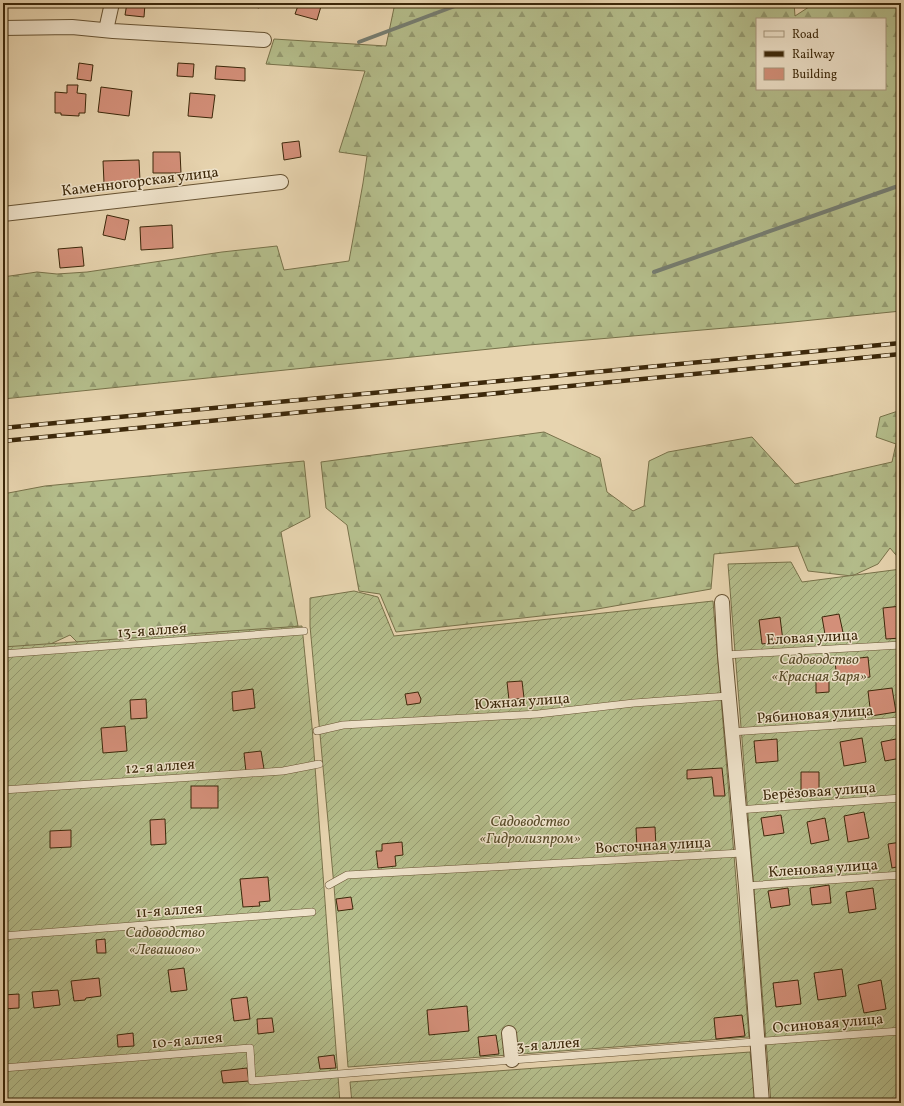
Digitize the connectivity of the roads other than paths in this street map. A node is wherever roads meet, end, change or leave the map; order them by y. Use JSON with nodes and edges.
{"nodes":[{"id":1,"x":112,"y":3,"type":"edge"},
{"id":2,"x":3,"y":28,"type":"edge"},
{"id":3,"x":106,"y":30,"type":"junction"},
{"id":4,"x":264,"y":40,"type":"dead end"},
{"id":5,"x":281,"y":182,"type":"dead end"},
{"id":6,"x":3,"y":214,"type":"edge"},
{"id":7,"x":722,"y":602,"type":"dead end"},
{"id":8,"x":304,"y":631,"type":"dead end"},
{"id":9,"x":901,"y":645,"type":"edge"},
{"id":10,"x":3,"y":654,"type":"edge"},
{"id":11,"x":725,"y":655,"type":"junction"},
{"id":12,"x":728,"y":696,"type":"junction"},
{"id":13,"x":901,"y":721,"type":"edge"},
{"id":14,"x":317,"y":732,"type":"dead end"},
{"id":15,"x":731,"y":732,"type":"junction"},
{"id":16,"x":318,"y":764,"type":"dead end"},
{"id":17,"x":3,"y":790,"type":"edge"},
{"id":18,"x":901,"y":798,"type":"edge"},
{"id":19,"x":738,"y":810,"type":"junction"},
{"id":20,"x":742,"y":853,"type":"junction"},
{"id":21,"x":901,"y":875,"type":"edge"},
{"id":22,"x":329,"y":885,"type":"dead end"},
{"id":23,"x":746,"y":886,"type":"junction"},
{"id":24,"x":312,"y":912,"type":"dead end"},
{"id":25,"x":3,"y":936,"type":"edge"},
{"id":26,"x":901,"y":1031,"type":"edge"},
{"id":27,"x":509,"y":1033,"type":"dead end"},
{"id":28,"x":757,"y":1042,"type":"junction"},
{"id":29,"x":512,"y":1060,"type":"junction"},
{"id":30,"x":3,"y":1068,"type":"edge"},
{"id":31,"x":341,"y":1073,"type":"joint"},
{"id":32,"x":762,"y":1103,"type":"edge"}],
"edges":[{"from":1,"to":3,"type":"street"},
{"from":2,"to":3,"type":"street"},
{"from":3,"to":4,"type":"street"},
{"from":5,"to":6,"type":"street","name":"Каменногорская улица"},
{"from":7,"to":11,"type":"street"},
{"from":8,"to":10,"type":"lane","name":"13-я аллея"},
{"from":9,"to":11,"type":"lane","name":"Еловая улица"},
{"from":11,"to":12,"type":"street"},
{"from":12,"to":14,"type":"lane","name":"Южная улица"},
{"from":12,"to":15,"type":"street"},
{"from":13,"to":15,"type":"lane","name":"Рябиновая улица"},
{"from":15,"to":19,"type":"street"},
{"from":16,"to":17,"type":"lane","name":"12-я аллея"},
{"from":18,"to":19,"type":"lane","name":"Берёзовая улица"},
{"from":19,"to":20,"type":"street"},
{"from":20,"to":22,"type":"lane","name":"Восточная улица"},
{"from":20,"to":23,"type":"street"},
{"from":21,"to":23,"type":"lane","name":"Кленовая улица"},
{"from":23,"to":28,"type":"street"},
{"from":24,"to":25,"type":"lane","name":"11-я аллея"},
{"from":26,"to":28,"type":"lane","name":"Осиновая улица"},
{"from":27,"to":29,"type":"street"},
{"from":28,"to":29,"type":"lane","name":"3-я аллея"},
{"from":28,"to":32,"type":"street"},
{"from":29,"to":31,"type":"lane","name":"3-я аллея"},
{"from":30,"to":31,"type":"lane","name":"10-я аллея"}]}
